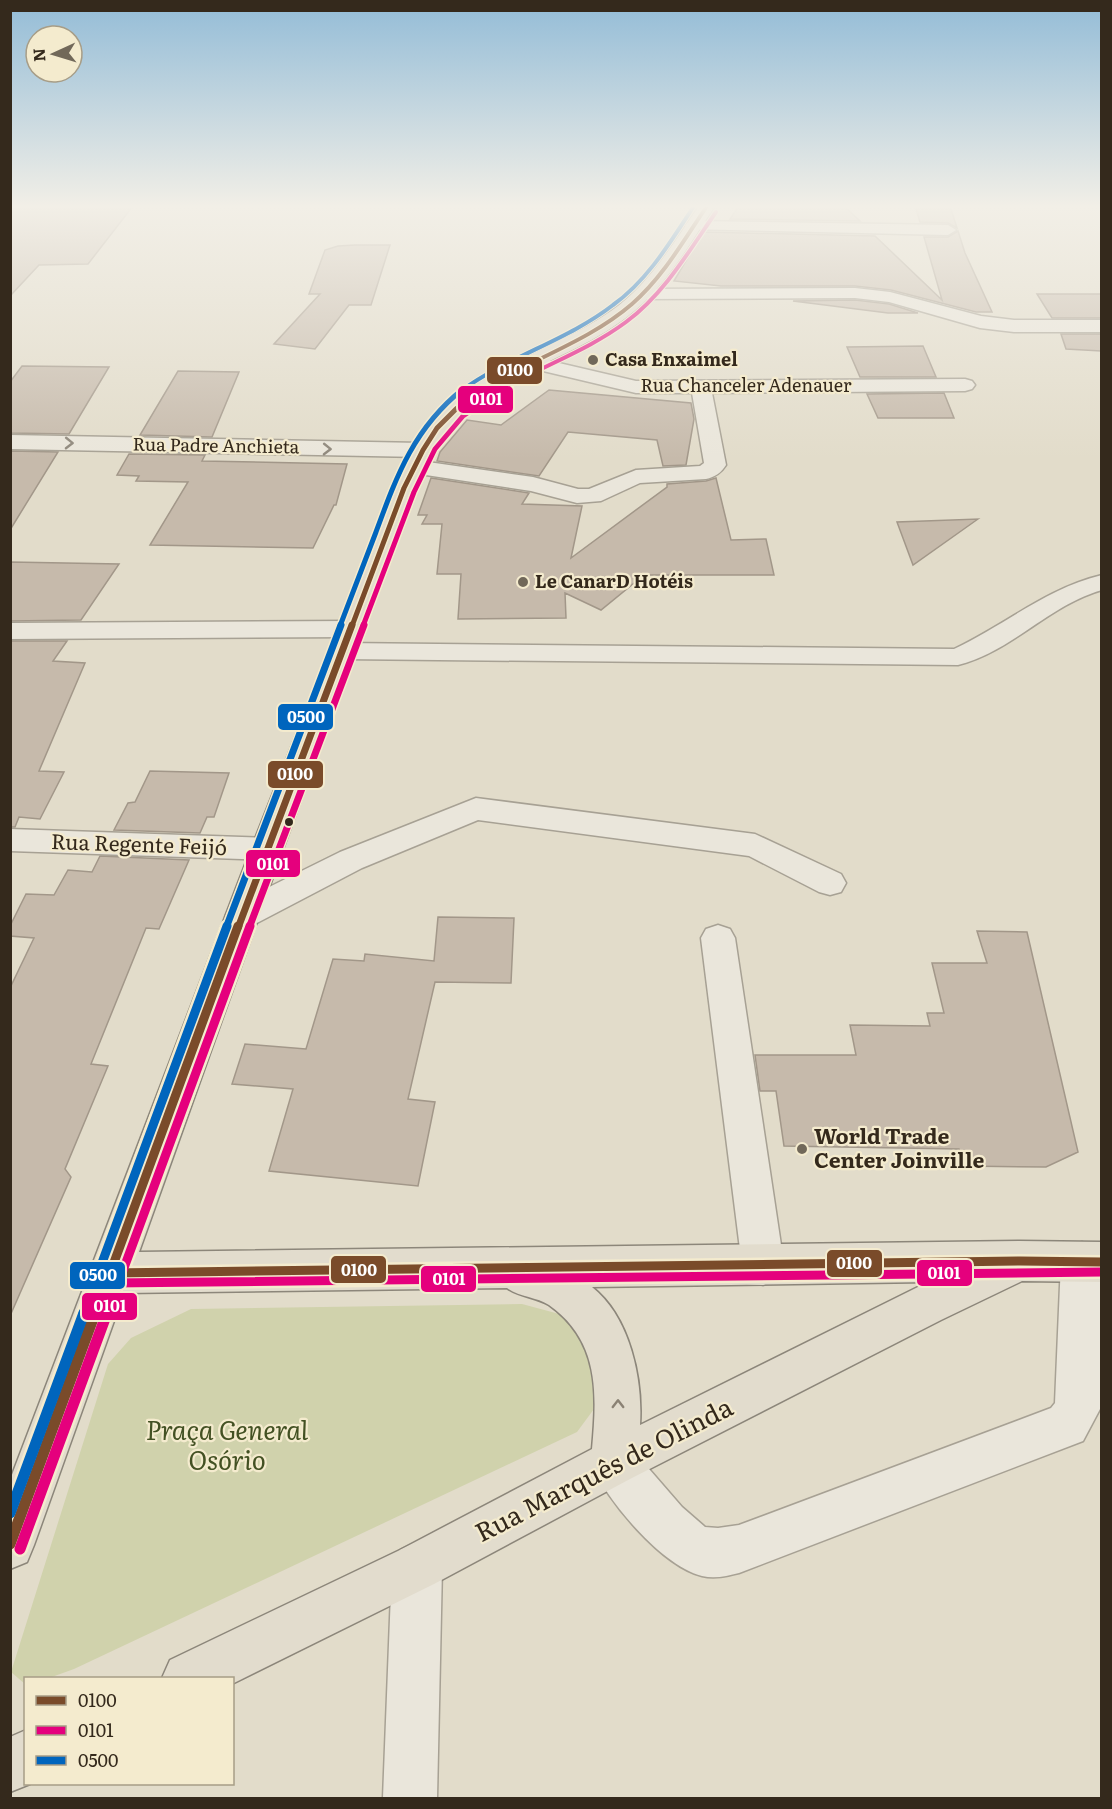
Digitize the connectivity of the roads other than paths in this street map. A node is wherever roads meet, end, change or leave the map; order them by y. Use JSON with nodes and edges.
{"nodes":[{"id":1,"x":645,"y":290,"type":"edge"},
{"id":2,"x":642,"y":294,"type":"junction"},
{"id":3,"x":1101,"y":326,"type":"edge"},
{"id":4,"x":529,"y":362,"type":"junction"},
{"id":5,"x":965,"y":386,"type":"dead end"},
{"id":6,"x":701,"y":387,"type":"junction"},
{"id":7,"x":10,"y":442,"type":"edge"},
{"id":8,"x":417,"y":459,"type":"junction"},
{"id":9,"x":1101,"y":582,"type":"edge"},
{"id":10,"x":10,"y":631,"type":"edge"},
{"id":11,"x":346,"y":640,"type":"junction"},
{"id":12,"x":10,"y":840,"type":"edge"},
{"id":13,"x":267,"y":849,"type":"junction"},
{"id":14,"x":830,"y":884,"type":"dead end"},
{"id":15,"x":243,"y":915,"type":"junction"},
{"id":16,"x":718,"y":938,"type":"dead end"},
{"id":17,"x":1020,"y":1261,"type":"junction"},
{"id":18,"x":1091,"y":1262,"type":"edge"},
{"id":19,"x":763,"y":1265,"type":"junction"},
{"id":20,"x":500,"y":1269,"type":"junction"},
{"id":21,"x":111,"y":1273,"type":"junction"},
{"id":22,"x":614,"y":1463,"type":"junction"},
{"id":23,"x":10,"y":1545,"type":"edge"},
{"id":24,"x":417,"y":1567,"type":"junction"},
{"id":25,"x":190,"y":1677,"type":"edge"},
{"id":26,"x":24,"y":1758,"type":"edge"},
{"id":27,"x":10,"y":1765,"type":"edge"},
{"id":28,"x":410,"y":1798,"type":"edge"}],
"edges":[{"from":1,"to":2,"type":"main road"},
{"from":2,"to":3,"type":"street"},
{"from":2,"to":4,"type":"main road"},
{"from":4,"to":6,"type":"street","name":"Rua Chanceler Adenauer"},
{"from":4,"to":8,"type":"main road"},
{"from":5,"to":6,"type":"street","name":"Rua Chanceler Adenauer"},
{"from":6,"to":8,"type":"street","name":"Rua Padre Anchieta"},
{"from":7,"to":8,"type":"street","name":"Rua Padre Anchieta","one_way":true},
{"from":8,"to":11,"type":"main road"},
{"from":9,"to":11,"type":"street"},
{"from":10,"to":11,"type":"street"},
{"from":11,"to":13,"type":"main road"},
{"from":12,"to":13,"type":"street","name":"Rua Regente Feijó"},
{"from":13,"to":15,"type":"main road"},
{"from":14,"to":15,"type":"street"},
{"from":15,"to":21,"type":"main road"},
{"from":16,"to":19,"type":"street"},
{"from":17,"to":18,"type":"main road"},
{"from":17,"to":19,"type":"main road"},
{"from":17,"to":22,"type":"main road","name":"Rua Marquês de Olinda"},
{"from":18,"to":22,"type":"street"},
{"from":19,"to":20,"type":"main road"},
{"from":20,"to":21,"type":"main road"},
{"from":22,"to":20,"type":"main road","one_way":true},
{"from":21,"to":23,"type":"main road"},
{"from":22,"to":24,"type":"main road","name":"Rua Marquês de Olinda"},
{"from":24,"to":25,"type":"main road","name":"Rua Marquês de Olinda"},
{"from":24,"to":28,"type":"street"},
{"from":26,"to":27,"type":"main road"}]}
